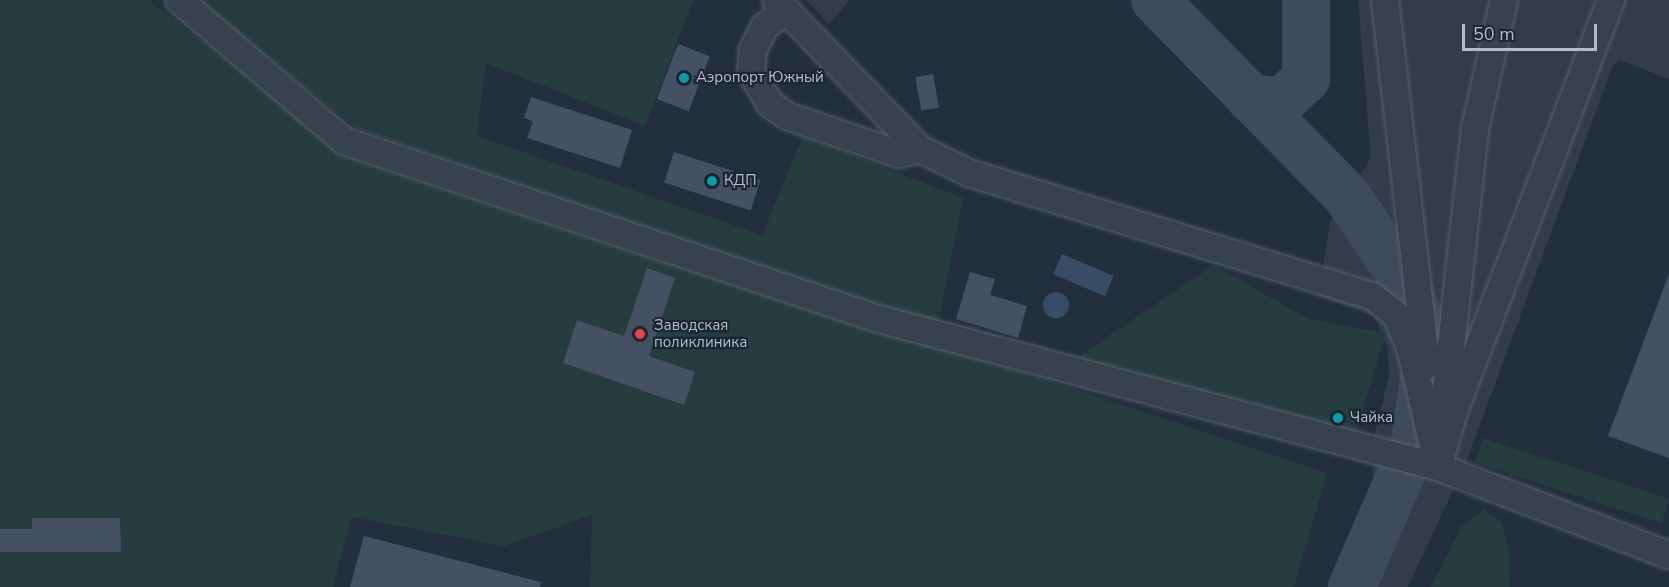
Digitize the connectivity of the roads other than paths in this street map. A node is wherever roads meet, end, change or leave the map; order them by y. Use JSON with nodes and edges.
{"nodes":[{"id":1,"x":179,"y":0,"type":"edge"},
{"id":2,"x":1385,"y":0,"type":"edge"},
{"id":3,"x":1504,"y":0,"type":"edge"},
{"id":4,"x":1611,"y":0,"type":"edge"},
{"id":5,"x":782,"y":6,"type":"edge"},
{"id":6,"x":920,"y":148,"type":"junction"},
{"id":7,"x":1438,"y":467,"type":"junction"},
{"id":8,"x":1669,"y":555,"type":"edge"}],
"edges":[{"from":1,"to":7,"type":"lane"},
{"from":2,"to":7,"type":"lane"},
{"from":3,"to":7,"type":"lane"},
{"from":4,"to":7,"type":"lane"},
{"from":5,"to":6,"type":"lane"},
{"from":5,"to":6,"type":"lane"},
{"from":6,"to":7,"type":"lane"},
{"from":7,"to":8,"type":"lane"}]}
